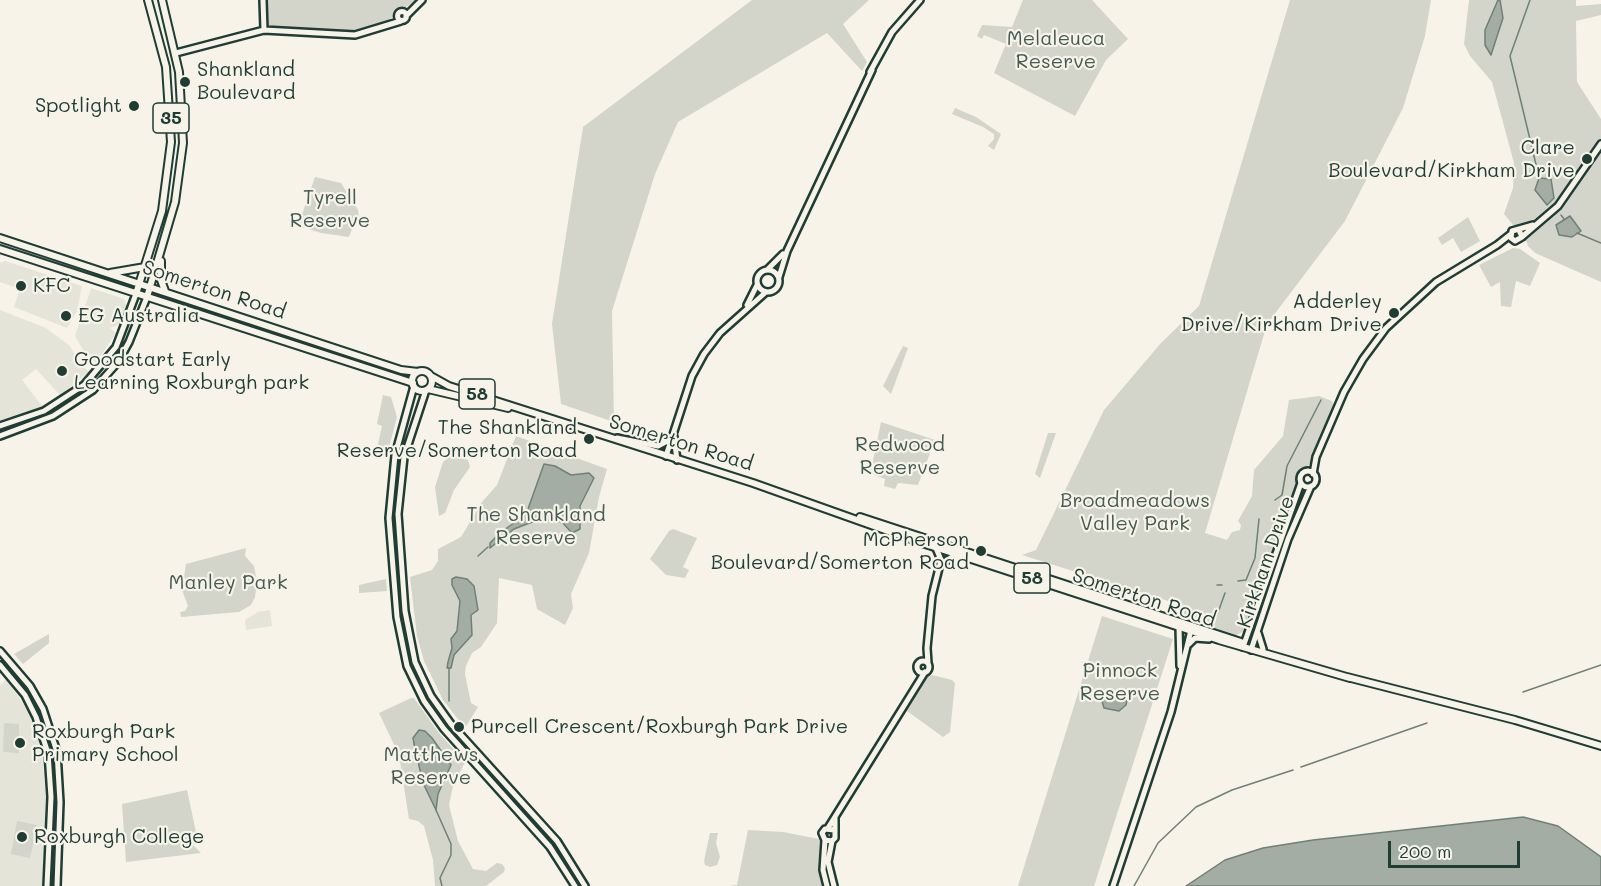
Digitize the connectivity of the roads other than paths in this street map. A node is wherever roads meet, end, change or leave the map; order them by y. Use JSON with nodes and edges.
{"nodes":[{"id":1,"x":148,"y":0,"type":"edge"},
{"id":2,"x":162,"y":0,"type":"edge"},
{"id":3,"x":263,"y":0,"type":"edge"},
{"id":4,"x":422,"y":0,"type":"edge"},
{"id":5,"x":920,"y":0,"type":"edge"},
{"id":6,"x":264,"y":30,"type":"junction"},
{"id":7,"x":176,"y":52,"type":"junction"},
{"id":8,"x":1601,"y":144,"type":"edge"},
{"id":9,"x":180,"y":175,"type":"junction"},
{"id":10,"x":167,"y":181,"type":"junction"},
{"id":11,"x":1538,"y":224,"type":"junction"},
{"id":12,"x":1519,"y":230,"type":"junction"},
{"id":13,"x":1510,"y":234,"type":"junction"},
{"id":14,"x":1523,"y":236,"type":"junction"},
{"id":15,"x":0,"y":239,"type":"edge"},
{"id":16,"x":1515,"y":241,"type":"junction"},
{"id":17,"x":1497,"y":245,"type":"junction"},
{"id":18,"x":0,"y":249,"type":"edge"},
{"id":19,"x":161,"y":251,"type":"junction"},
{"id":20,"x":787,"y":251,"type":"junction"},
{"id":21,"x":145,"y":267,"type":"junction"},
{"id":22,"x":767,"y":270,"type":"junction"},
{"id":23,"x":109,"y":273,"type":"junction"},
{"id":24,"x":779,"y":278,"type":"junction"},
{"id":25,"x":140,"y":283,"type":"junction"},
{"id":26,"x":757,"y":285,"type":"junction"},
{"id":27,"x":150,"y":286,"type":"junction"},
{"id":28,"x":166,"y":292,"type":"junction"},
{"id":29,"x":766,"y":292,"type":"junction"},
{"id":30,"x":136,"y":294,"type":"junction"},
{"id":31,"x":147,"y":297,"type":"junction"},
{"id":32,"x":741,"y":314,"type":"junction"},
{"id":33,"x":418,"y":372,"type":"junction"},
{"id":34,"x":431,"y":376,"type":"junction"},
{"id":35,"x":413,"y":384,"type":"junction"},
{"id":36,"x":427,"y":390,"type":"junction"},
{"id":37,"x":524,"y":411,"type":"junction"},
{"id":38,"x":0,"y":426,"type":"edge"},
{"id":39,"x":675,"y":427,"type":"junction"},
{"id":40,"x":598,"y":435,"type":"junction"},
{"id":41,"x":0,"y":436,"type":"edge"},
{"id":42,"x":672,"y":437,"type":"junction"},
{"id":43,"x":666,"y":456,"type":"junction"},
{"id":44,"x":1316,"y":457,"type":"junction"},
{"id":45,"x":677,"y":460,"type":"junction"},
{"id":46,"x":1306,"y":471,"type":"junction"},
{"id":47,"x":1313,"y":474,"type":"junction"},
{"id":48,"x":391,"y":483,"type":"junction"},
{"id":49,"x":1301,"y":483,"type":"junction"},
{"id":50,"x":400,"y":484,"type":"junction"},
{"id":51,"x":1311,"y":486,"type":"junction"},
{"id":52,"x":827,"y":509,"type":"junction"},
{"id":53,"x":1280,"y":536,"type":"junction"},
{"id":54,"x":1288,"y":539,"type":"junction"},
{"id":55,"x":390,"y":543,"type":"junction"},
{"id":56,"x":399,"y":543,"type":"junction"},
{"id":57,"x":936,"y":548,"type":"junction"},
{"id":58,"x":950,"y":549,"type":"junction"},
{"id":59,"x":946,"y":561,"type":"junction"},
{"id":60,"x":1001,"y":568,"type":"junction"},
{"id":61,"x":937,"y":580,"type":"junction"},
{"id":62,"x":1179,"y":627,"type":"junction"},
{"id":63,"x":1191,"y":628,"type":"junction"},
{"id":64,"x":1200,"y":629,"type":"junction"},
{"id":65,"x":1258,"y":629,"type":"junction"},
{"id":66,"x":1246,"y":635,"type":"junction"},
{"id":67,"x":1241,"y":645,"type":"junction"},
{"id":68,"x":1252,"y":648,"type":"junction"},
{"id":69,"x":1186,"y":649,"type":"junction"},
{"id":70,"x":1263,"y":649,"type":"junction"},
{"id":71,"x":0,"y":651,"type":"edge"},
{"id":72,"x":924,"y":662,"type":"junction"},
{"id":73,"x":1,"y":666,"type":"edge"},
{"id":74,"x":918,"y":670,"type":"junction"},
{"id":75,"x":925,"y":672,"type":"junction"},
{"id":76,"x":1350,"y":678,"type":"junction"},
{"id":77,"x":1179,"y":680,"type":"junction"},
{"id":78,"x":425,"y":684,"type":"junction"},
{"id":79,"x":915,"y":686,"type":"junction"},
{"id":80,"x":417,"y":689,"type":"junction"},
{"id":81,"x":1601,"y":746,"type":"edge"},
{"id":82,"x":57,"y":752,"type":"junction"},
{"id":83,"x":48,"y":753,"type":"junction"},
{"id":84,"x":543,"y":825,"type":"junction"},
{"id":85,"x":831,"y":829,"type":"junction"},
{"id":86,"x":536,"y":830,"type":"junction"},
{"id":87,"x":828,"y":841,"type":"junction"},
{"id":88,"x":47,"y":886,"type":"edge"},
{"id":89,"x":57,"y":886,"type":"edge"},
{"id":90,"x":575,"y":886,"type":"edge"},
{"id":91,"x":585,"y":886,"type":"edge"},
{"id":92,"x":827,"y":886,"type":"edge"},
{"id":93,"x":834,"y":886,"type":"edge"},
{"id":94,"x":1113,"y":886,"type":"edge"}],
"edges":[{"from":1,"to":10,"type":"main road","number":"35"},
{"from":2,"to":7,"type":"main road","number":"35"},
{"from":3,"to":6,"type":"street"},
{"from":4,"to":6,"type":"street"},
{"from":5,"to":20,"type":"street"},
{"from":6,"to":7,"type":"street"},
{"from":7,"to":9,"type":"main road","number":"35"},
{"from":8,"to":11,"type":"street"},
{"from":9,"to":10,"type":"main road"},
{"from":9,"to":19,"type":"main road","number":"35"},
{"from":10,"to":21,"type":"main road","number":"35"},
{"from":11,"to":12,"type":"street"},
{"from":11,"to":14,"type":"street"},
{"from":12,"to":13,"type":"street"},
{"from":12,"to":14,"type":"street"},
{"from":13,"to":16,"type":"street"},
{"from":13,"to":17,"type":"street"},
{"from":14,"to":16,"type":"street"},
{"from":15,"to":23,"type":"main road","name":"Somerton Road","number":"58"},
{"from":16,"to":17,"type":"street"},
{"from":17,"to":44,"type":"street"},
{"from":18,"to":30,"type":"main road","name":"Somerton Road","number":"58"},
{"from":19,"to":27,"type":"main road","number":"35"},
{"from":19,"to":28,"type":"main road"},
{"from":20,"to":22,"type":"street"},
{"from":20,"to":24,"type":"street"},
{"from":21,"to":23,"type":"main road"},
{"from":21,"to":25,"type":"main road","number":"35"},
{"from":22,"to":24,"type":"street"},
{"from":22,"to":26,"type":"street"},
{"from":23,"to":25,"type":"main road","name":"Somerton Road","number":"58"},
{"from":24,"to":29,"type":"street"},
{"from":25,"to":27,"type":"main road","name":"Somerton Road","number":"58"},
{"from":25,"to":30,"type":"main road","number":"35"},
{"from":26,"to":29,"type":"street"},
{"from":26,"to":32,"type":"street"},
{"from":27,"to":28,"type":"main road","name":"Somerton Road","number":"58"},
{"from":27,"to":31,"type":"main road","number":"35"},
{"from":28,"to":33,"type":"main road","name":"Somerton Road","number":"58"},
{"from":29,"to":32,"type":"street"},
{"from":30,"to":31,"type":"main road","name":"Somerton Road","number":"58"},
{"from":30,"to":38,"type":"street"},
{"from":31,"to":35,"type":"main road","name":"Somerton Road","number":"58"},
{"from":31,"to":41,"type":"street"},
{"from":32,"to":39,"type":"street"},
{"from":33,"to":34,"type":"main road","number":"58"},
{"from":33,"to":35,"type":"main road"},
{"from":34,"to":36,"type":"main road","number":"58"},
{"from":34,"to":37,"type":"main road","name":"Somerton Road","number":"58"},
{"from":35,"to":36,"type":"main road","number":"58"},
{"from":35,"to":48,"type":"street"},
{"from":36,"to":37,"type":"main road","name":"Somerton Road","number":"58"},
{"from":36,"to":50,"type":"street"},
{"from":37,"to":40,"type":"main road","name":"Somerton Road","number":"58"},
{"from":39,"to":42,"type":"street"},
{"from":39,"to":45,"type":"street"},
{"from":40,"to":42,"type":"street"},
{"from":40,"to":43,"type":"main road","name":"Somerton Road","number":"58"},
{"from":42,"to":43,"type":"street"},
{"from":43,"to":45,"type":"main road","name":"Somerton Road","number":"58"},
{"from":44,"to":46,"type":"street"},
{"from":44,"to":47,"type":"street"},
{"from":45,"to":52,"type":"main road","name":"Somerton Road","number":"58"},
{"from":46,"to":47,"type":"street"},
{"from":46,"to":49,"type":"street"},
{"from":47,"to":51,"type":"street"},
{"from":48,"to":50,"type":"street"},
{"from":48,"to":55,"type":"street"},
{"from":49,"to":51,"type":"street"},
{"from":49,"to":53,"type":"street","name":"Kirkham Drive"},
{"from":50,"to":56,"type":"street"},
{"from":51,"to":54,"type":"street","name":"Kirkham Drive"},
{"from":52,"to":57,"type":"main road","name":"Somerton Road","number":"58"},
{"from":52,"to":58,"type":"main road","name":"Somerton Road","number":"58"},
{"from":53,"to":54,"type":"street"},
{"from":53,"to":66,"type":"street","name":"Kirkham Drive"},
{"from":54,"to":65,"type":"street","name":"Kirkham Drive"},
{"from":55,"to":56,"type":"street"},
{"from":55,"to":80,"type":"street"},
{"from":56,"to":78,"type":"street"},
{"from":57,"to":58,"type":"main road","name":"Somerton Road","number":"58"},
{"from":57,"to":61,"type":"street"},
{"from":58,"to":59,"type":"street"},
{"from":58,"to":60,"type":"main road","name":"Somerton Road","number":"58"},
{"from":58,"to":63,"type":"main road","name":"Somerton Road","number":"58"},
{"from":59,"to":60,"type":"street"},
{"from":59,"to":61,"type":"street"},
{"from":60,"to":62,"type":"main road","name":"Somerton Road","number":"58"},
{"from":61,"to":72,"type":"street"},
{"from":62,"to":63,"type":"main road","name":"Somerton Road","number":"58"},
{"from":62,"to":77,"type":"street"},
{"from":63,"to":64,"type":"main road","name":"Somerton Road","number":"58"},
{"from":63,"to":67,"type":"main road","name":"Somerton Road","number":"58"},
{"from":63,"to":69,"type":"street"},
{"from":64,"to":66,"type":"street","name":"Somerton Road"},
{"from":64,"to":67,"type":"main road","name":"Somerton Road","number":"58"},
{"from":65,"to":68,"type":"street","name":"Kirkham Drive"},
{"from":65,"to":70,"type":"street"},
{"from":66,"to":67,"type":"street","name":"Kirkham Drive"},
{"from":67,"to":68,"type":"main road","name":"Somerton Road","number":"58"},
{"from":67,"to":69,"type":"street"},
{"from":68,"to":70,"type":"main road","name":"Somerton Road","number":"58"},
{"from":68,"to":76,"type":"main road","name":"Somerton Road","number":"58"},
{"from":69,"to":77,"type":"street"},
{"from":70,"to":76,"type":"main road","name":"Somerton Road","number":"58"},
{"from":71,"to":82,"type":"street"},
{"from":72,"to":74,"type":"street"},
{"from":72,"to":75,"type":"street"},
{"from":73,"to":83,"type":"street"},
{"from":74,"to":75,"type":"street"},
{"from":74,"to":79,"type":"street"},
{"from":75,"to":79,"type":"street"},
{"from":76,"to":81,"type":"main road","name":"Somerton Road","number":"58"},
{"from":77,"to":94,"type":"street"},
{"from":78,"to":80,"type":"street"},
{"from":78,"to":84,"type":"street"},
{"from":79,"to":85,"type":"street"},
{"from":80,"to":86,"type":"street"},
{"from":82,"to":83,"type":"street"},
{"from":82,"to":89,"type":"street"},
{"from":83,"to":88,"type":"street"},
{"from":84,"to":86,"type":"street"},
{"from":84,"to":91,"type":"street"},
{"from":85,"to":87,"type":"street"},
{"from":85,"to":87,"type":"street"},
{"from":86,"to":90,"type":"street"},
{"from":87,"to":92,"type":"street"},
{"from":87,"to":93,"type":"street"}]}
